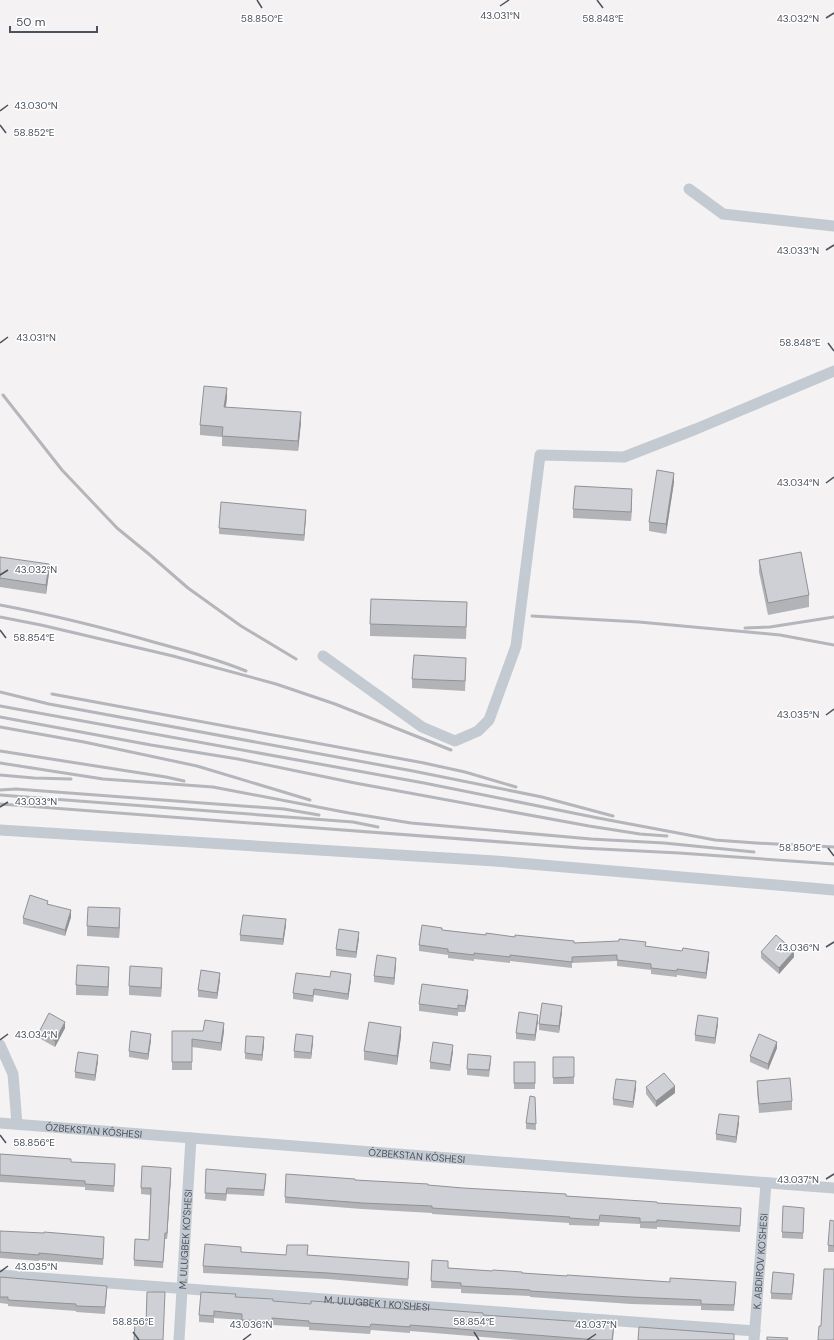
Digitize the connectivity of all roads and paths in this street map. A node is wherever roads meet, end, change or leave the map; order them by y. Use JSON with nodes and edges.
{"nodes":[{"id":1,"x":689,"y":189,"type":"dead end"},
{"id":2,"x":834,"y":226,"type":"edge"},
{"id":3,"x":834,"y":372,"type":"edge"},
{"id":4,"x":323,"y":656,"type":"dead end"},
{"id":5,"x":0,"y":830,"type":"edge"},
{"id":6,"x":834,"y":890,"type":"edge"},
{"id":7,"x":0,"y":1045,"type":"edge"},
{"id":8,"x":0,"y":1123,"type":"edge"},
{"id":9,"x":18,"y":1124,"type":"junction"},
{"id":10,"x":190,"y":1138,"type":"junction"},
{"id":11,"x":766,"y":1183,"type":"junction"},
{"id":12,"x":834,"y":1188,"type":"edge"},
{"id":13,"x":0,"y":1275,"type":"edge"},
{"id":14,"x":182,"y":1288,"type":"junction"},
{"id":15,"x":754,"y":1336,"type":"edge"},
{"id":16,"x":179,"y":1340,"type":"edge"}],
"edges":[{"from":1,"to":2,"type":"street"},
{"from":3,"to":4,"type":"street"},
{"from":5,"to":6,"type":"street"},
{"from":7,"to":9,"type":"street"},
{"from":8,"to":9,"type":"street","name":"ÓZBEKSTAN KÓSHESI"},
{"from":9,"to":10,"type":"street","name":"ÓZBEKSTAN KÓSHESI"},
{"from":10,"to":11,"type":"street","name":"ÓZBEKSTAN KÓSHESI"},
{"from":10,"to":14,"type":"street","name":"M. ULUGBEK KO'SHESI"},
{"from":11,"to":12,"type":"street","name":"ÓZBEKSTAN KÓSHESI"},
{"from":11,"to":15,"type":"street","name":"K. ABDIROV KO'SHESI"},
{"from":13,"to":14,"type":"street","name":"M. ULUGBEK 1 KO'SHESI"},
{"from":14,"to":15,"type":"street","name":"M. ULUGBEK 1 KO'SHESI"},
{"from":14,"to":16,"type":"street","name":"M. ULUGBEK KO'SHESI"}]}
